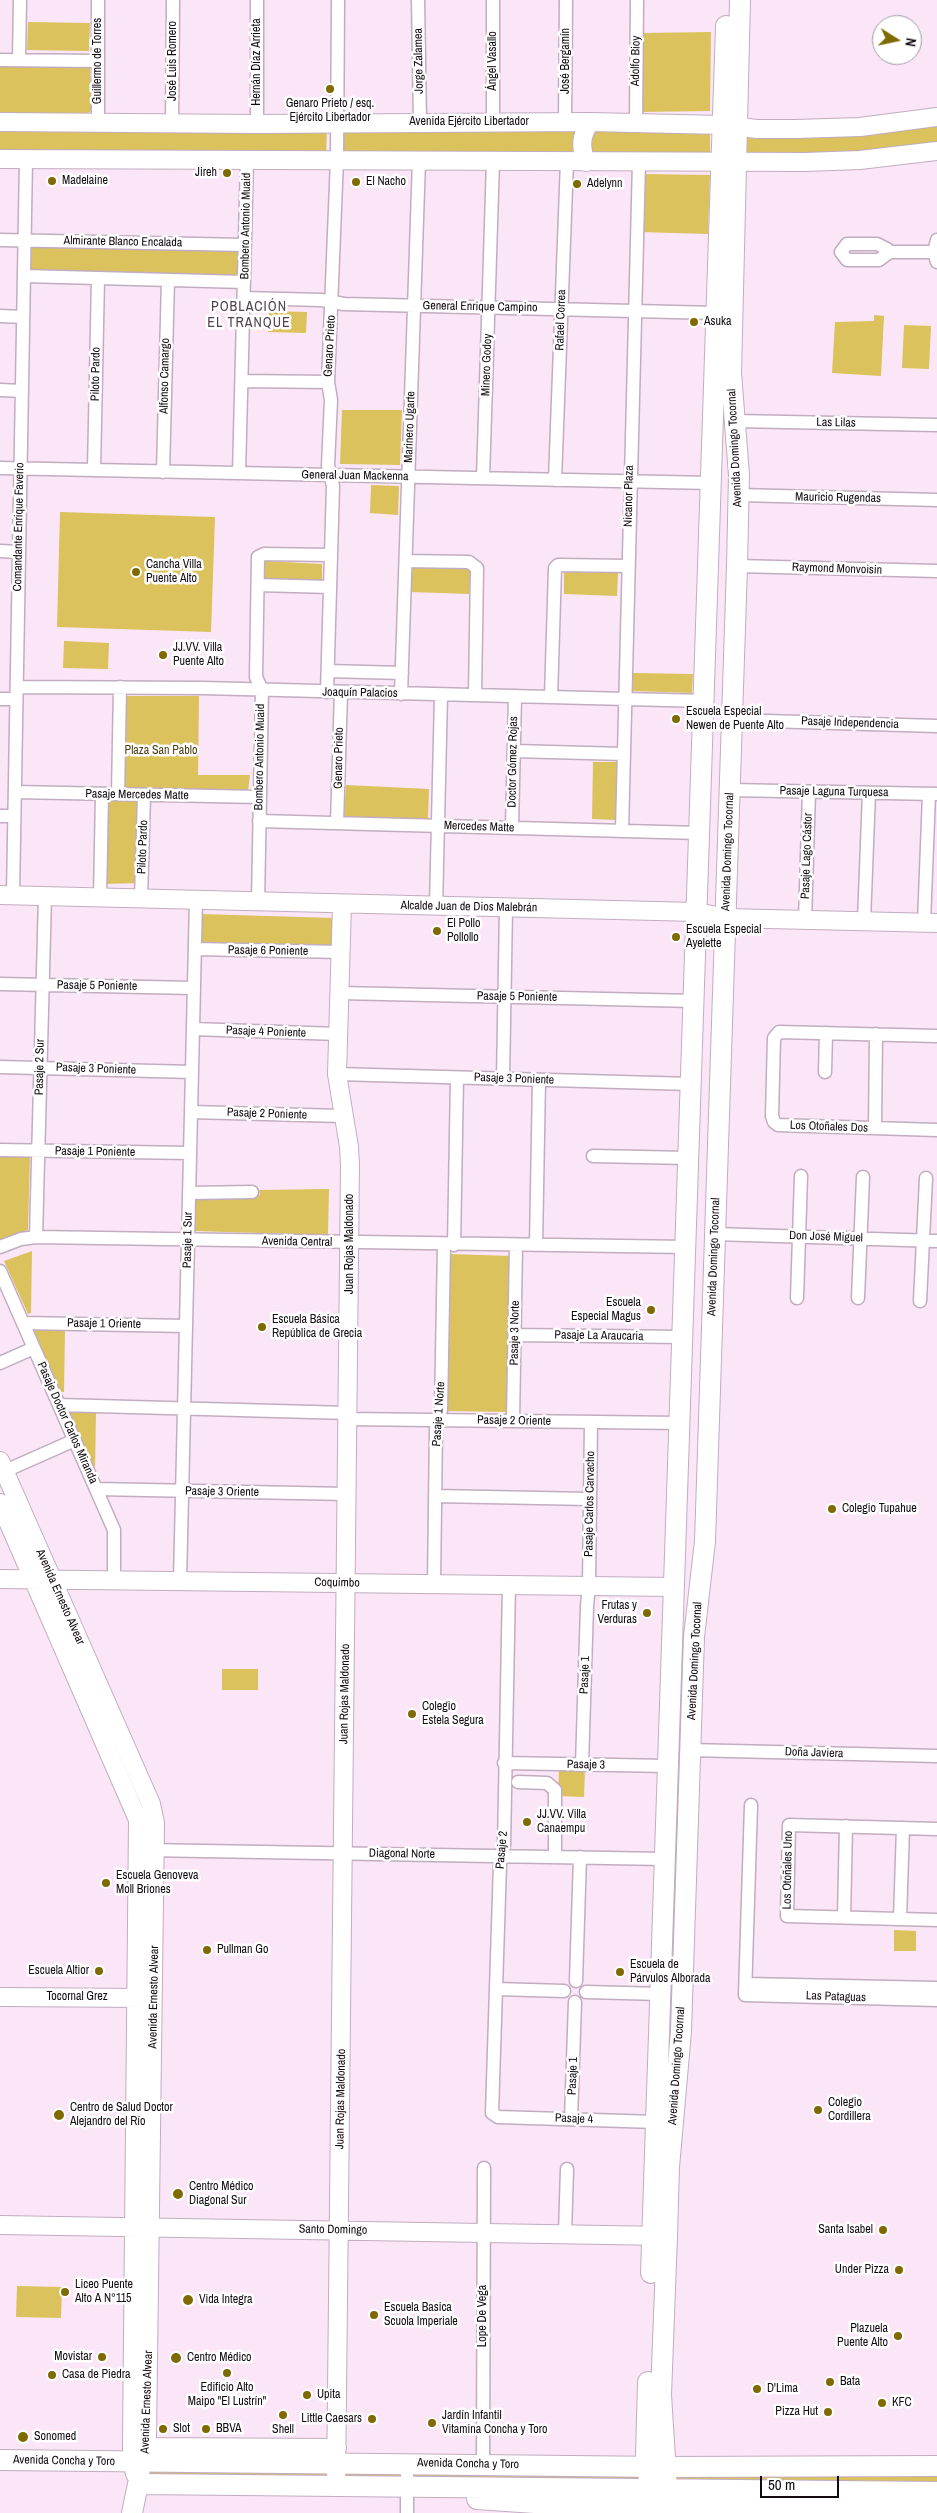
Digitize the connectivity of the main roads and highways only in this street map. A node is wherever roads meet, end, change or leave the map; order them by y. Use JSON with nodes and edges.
{"nodes":[{"id":1,"x":727,"y":0,"type":"edge"},
{"id":2,"x":740,"y":0,"type":"edge"},
{"id":3,"x":730,"y":126,"type":"junction"},
{"id":4,"x":729,"y":162,"type":"junction"},
{"id":5,"x":709,"y":528,"type":"junction"},
{"id":6,"x":738,"y":537,"type":"junction"},
{"id":7,"x":688,"y":1158,"type":"junction"},
{"id":8,"x":717,"y":1161,"type":"junction"},
{"id":9,"x":712,"y":1320,"type":"junction"},
{"id":10,"x":683,"y":1328,"type":"junction"},
{"id":11,"x":667,"y":1803,"type":"junction"},
{"id":12,"x":688,"y":1813,"type":"junction"},
{"id":13,"x":666,"y":1823,"type":"junction"},
{"id":14,"x":662,"y":1951,"type":"junction"},
{"id":15,"x":683,"y":1952,"type":"junction"},
{"id":16,"x":658,"y":2070,"type":"junction"},
{"id":17,"x":678,"y":2071,"type":"junction"},
{"id":18,"x":660,"y":2235,"type":"junction"},
{"id":19,"x":0,"y":2460,"type":"edge"},
{"id":20,"x":937,"y":2466,"type":"edge"},
{"id":21,"x":656,"y":2467,"type":"junction"},
{"id":22,"x":830,"y":2491,"type":"junction"},
{"id":23,"x":937,"y":2492,"type":"edge"},
{"id":24,"x":659,"y":2502,"type":"edge"},
{"id":25,"x":894,"y":2510,"type":"junction"},
{"id":26,"x":937,"y":2511,"type":"edge"},
{"id":27,"x":132,"y":2513,"type":"edge"}],
"edges":[{"from":1,"to":3,"type":"main road","name":"Avenida Domingo Tocornal"},
{"from":2,"to":3,"type":"main road","name":"Avenida Domingo Tocornal"},
{"from":3,"to":4,"type":"main road","name":"Avenida Domingo Tocornal"},
{"from":4,"to":5,"type":"main road","name":"Avenida Domingo Tocornal"},
{"from":4,"to":6,"type":"main road","name":"Avenida Domingo Tocornal"},
{"from":5,"to":6,"type":"main road"},
{"from":5,"to":7,"type":"main road","name":"Avenida Domingo Tocornal"},
{"from":6,"to":8,"type":"main road","name":"Avenida Domingo Tocornal"},
{"from":7,"to":8,"type":"main road"},
{"from":7,"to":10,"type":"main road","name":"Avenida Domingo Tocornal"},
{"from":8,"to":9,"type":"main road","name":"Avenida Domingo Tocornal"},
{"from":9,"to":10,"type":"main road"},
{"from":9,"to":12,"type":"main road","name":"Avenida Domingo Tocornal"},
{"from":10,"to":11,"type":"main road","name":"Avenida Domingo Tocornal"},
{"from":11,"to":12,"type":"main road"},
{"from":11,"to":13,"type":"main road","name":"Avenida Domingo Tocornal"},
{"from":12,"to":13,"type":"main road"},
{"from":12,"to":15,"type":"main road","name":"Avenida Domingo Tocornal"},
{"from":13,"to":14,"type":"main road","name":"Avenida Domingo Tocornal"},
{"from":14,"to":15,"type":"main road"},
{"from":14,"to":16,"type":"main road","name":"Avenida Domingo Tocornal"},
{"from":15,"to":17,"type":"main road","name":"Avenida Domingo Tocornal"},
{"from":16,"to":17,"type":"main road"},
{"from":16,"to":18,"type":"main road","name":"Avenida Domingo Tocornal"},
{"from":17,"to":18,"type":"main road","name":"Avenida Domingo Tocornal"},
{"from":18,"to":21,"type":"main road","name":"Avenida Domingo Tocornal"},
{"from":19,"to":21,"type":"main road","name":"Avenida Concha y Toro"},
{"from":20,"to":21,"type":"main road","name":"Avenida Concha y Toro"},
{"from":21,"to":24,"type":"main road","name":"Avenida Domingo Tocornal"},
{"from":22,"to":23,"type":"main road","name":"Avenida Concha y Toro"},
{"from":22,"to":24,"type":"main road","name":"Avenida Concha y Toro"},
{"from":22,"to":25,"type":"main road"},
{"from":24,"to":25,"type":"main road","name":"Avenida Concha y Toro"},
{"from":24,"to":27,"type":"main road","name":"Avenida Concha y Toro"},
{"from":25,"to":26,"type":"main road","name":"Avenida Concha y Toro"}]}
